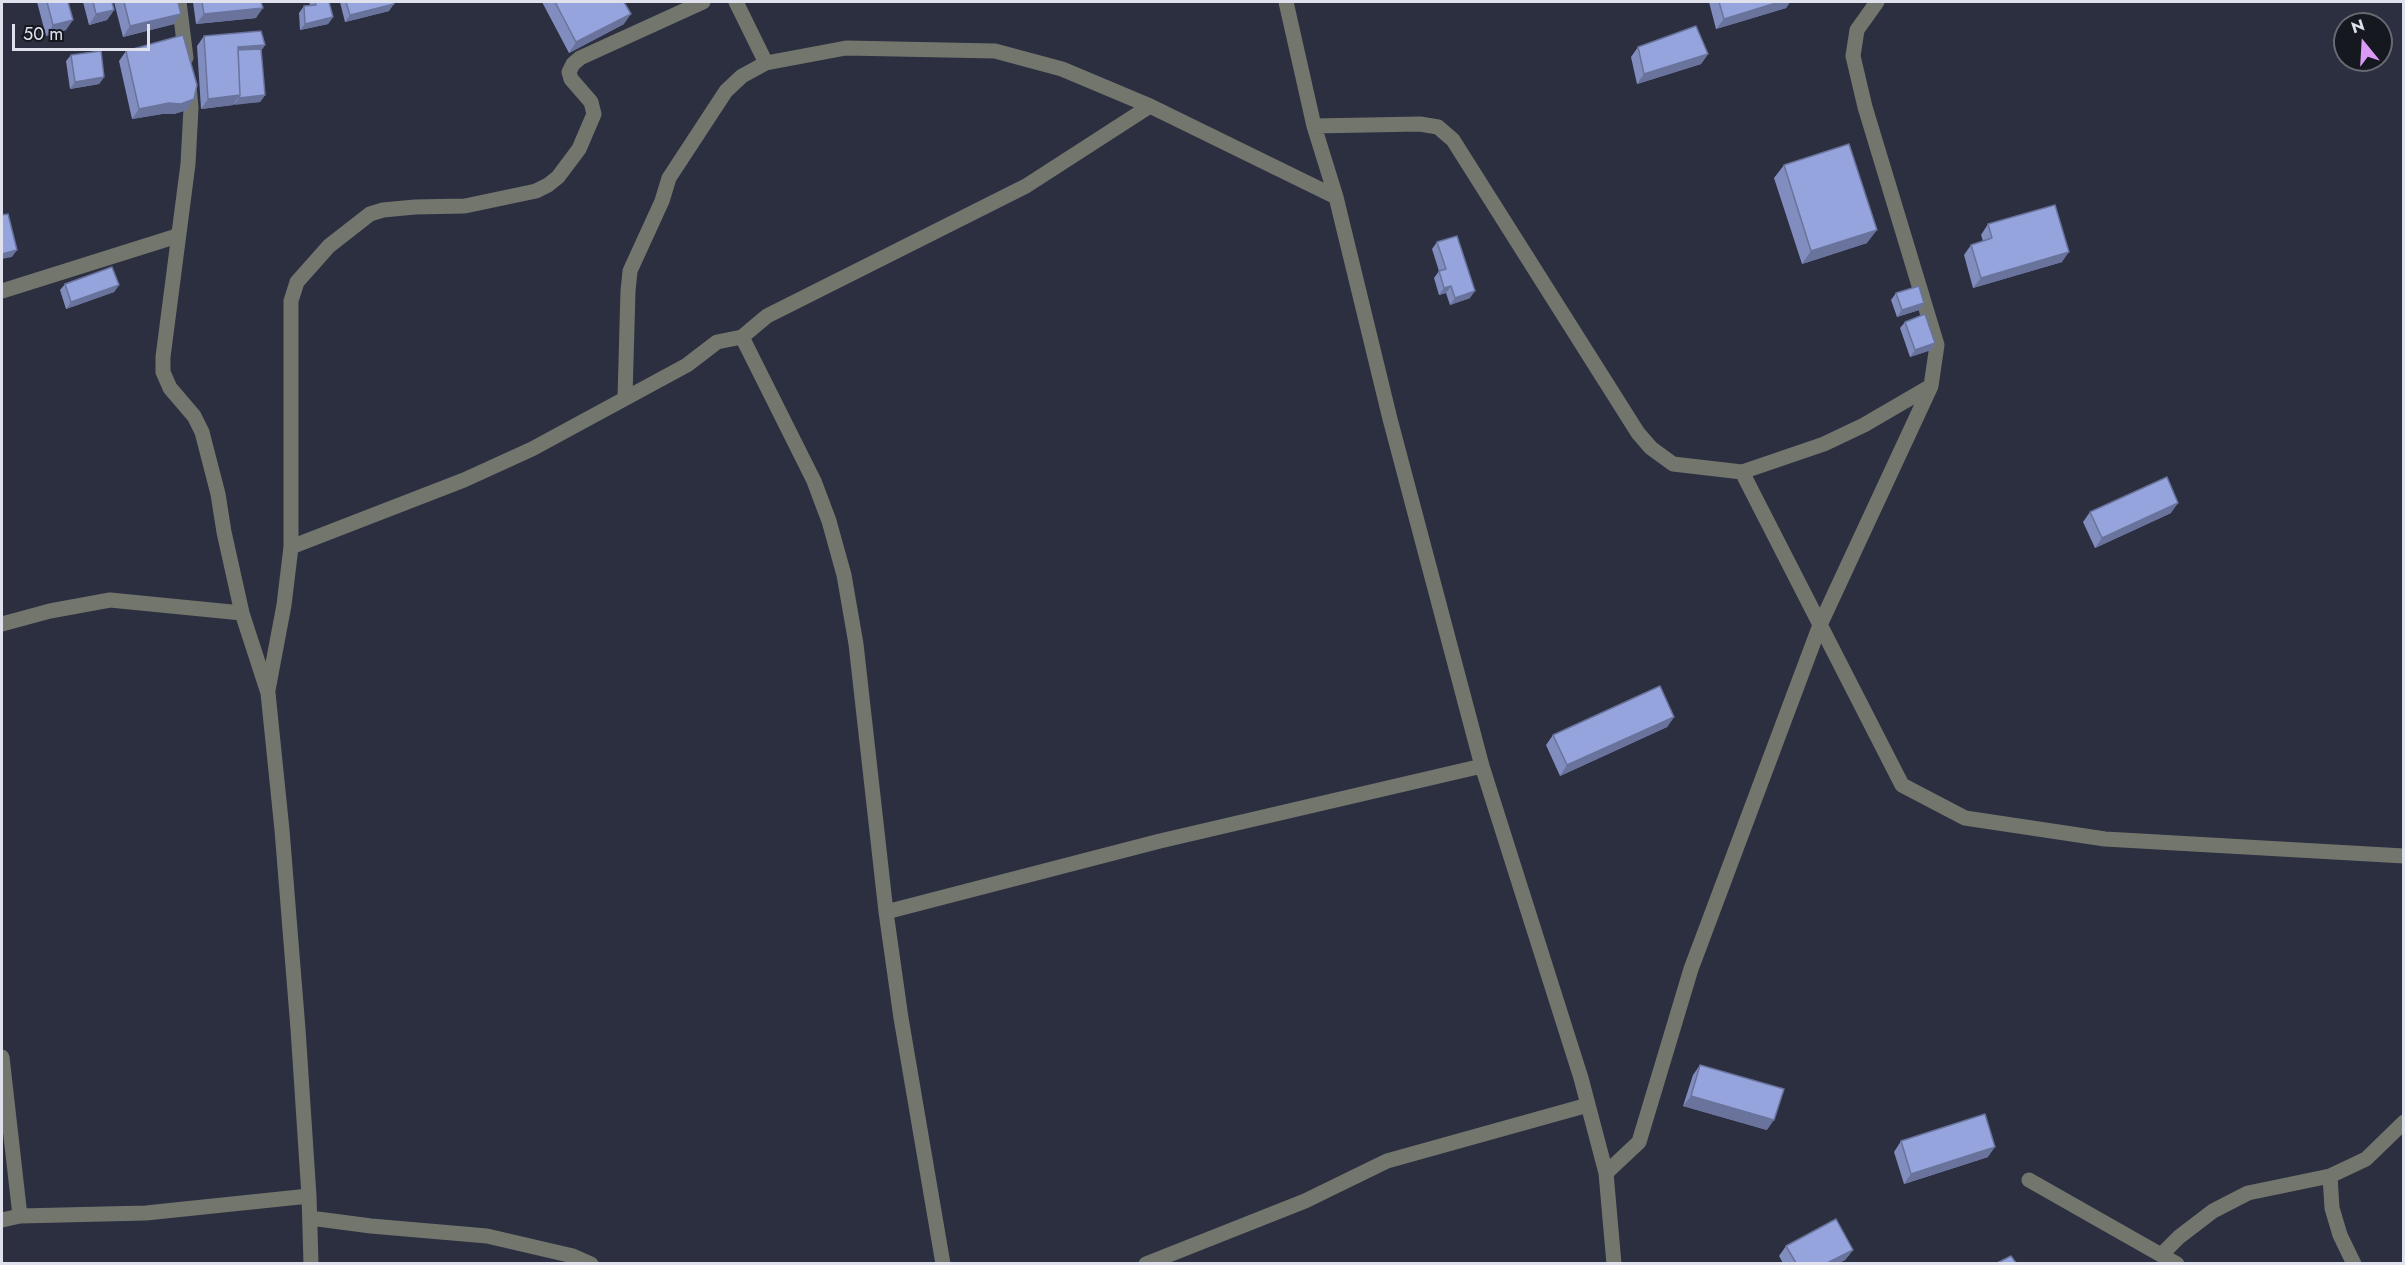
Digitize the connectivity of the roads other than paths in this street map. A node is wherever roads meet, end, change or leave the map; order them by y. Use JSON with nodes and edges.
{"nodes":[{"id":1,"x":179,"y":2,"type":"edge"},
{"id":2,"x":703,"y":2,"type":"edge"},
{"id":3,"x":736,"y":2,"type":"edge"},
{"id":4,"x":1286,"y":2,"type":"edge"},
{"id":5,"x":1877,"y":2,"type":"edge"},
{"id":6,"x":766,"y":63,"type":"junction"},
{"id":7,"x":1150,"y":106,"type":"junction"},
{"id":8,"x":1314,"y":126,"type":"junction"},
{"id":9,"x":1336,"y":197,"type":"junction"},
{"id":10,"x":177,"y":236,"type":"junction"},
{"id":11,"x":2,"y":291,"type":"edge"},
{"id":12,"x":742,"y":337,"type":"junction"},
{"id":13,"x":1931,"y":386,"type":"junction"},
{"id":14,"x":625,"y":397,"type":"junction"},
{"id":15,"x":1742,"y":472,"type":"junction"},
{"id":16,"x":291,"y":547,"type":"junction"},
{"id":17,"x":242,"y":613,"type":"junction"},
{"id":18,"x":2,"y":624,"type":"edge"},
{"id":19,"x":1820,"y":625,"type":"junction"},
{"id":20,"x":268,"y":693,"type":"junction"},
{"id":21,"x":1482,"y":766,"type":"junction"},
{"id":22,"x":2403,"y":856,"type":"edge"},
{"id":23,"x":886,"y":912,"type":"junction"},
{"id":24,"x":2,"y":1057,"type":"edge"},
{"id":25,"x":1588,"y":1105,"type":"junction"},
{"id":26,"x":2403,"y":1122,"type":"edge"},
{"id":27,"x":1606,"y":1173,"type":"junction"},
{"id":28,"x":2330,"y":1176,"type":"junction"},
{"id":29,"x":2029,"y":1180,"type":"dead end"},
{"id":30,"x":309,"y":1196,"type":"junction"},
{"id":31,"x":20,"y":1216,"type":"junction"},
{"id":32,"x":310,"y":1218,"type":"junction"},
{"id":33,"x":2,"y":1220,"type":"edge"},
{"id":34,"x":2161,"y":1255,"type":"junction"},
{"id":35,"x":311,"y":1263,"type":"edge"},
{"id":36,"x":591,"y":1263,"type":"edge"},
{"id":37,"x":943,"y":1263,"type":"edge"},
{"id":38,"x":1146,"y":1263,"type":"edge"},
{"id":39,"x":1614,"y":1263,"type":"edge"},
{"id":40,"x":2176,"y":1263,"type":"edge"},
{"id":41,"x":2354,"y":1263,"type":"edge"}],
"edges":[{"from":1,"to":10,"type":"street"},
{"from":2,"to":16,"type":"street"},
{"from":3,"to":6,"type":"street"},
{"from":4,"to":8,"type":"street"},
{"from":5,"to":13,"type":"street"},
{"from":6,"to":7,"type":"street"},
{"from":6,"to":14,"type":"street"},
{"from":7,"to":9,"type":"street"},
{"from":7,"to":12,"type":"street"},
{"from":8,"to":9,"type":"street"},
{"from":8,"to":15,"type":"street"},
{"from":9,"to":21,"type":"street"},
{"from":10,"to":11,"type":"street"},
{"from":10,"to":17,"type":"street"},
{"from":12,"to":14,"type":"street"},
{"from":12,"to":23,"type":"street"},
{"from":13,"to":15,"type":"street"},
{"from":13,"to":19,"type":"street"},
{"from":14,"to":16,"type":"street"},
{"from":15,"to":19,"type":"street"},
{"from":16,"to":20,"type":"street"},
{"from":17,"to":18,"type":"street"},
{"from":17,"to":20,"type":"street"},
{"from":19,"to":22,"type":"street"},
{"from":19,"to":27,"type":"street"},
{"from":20,"to":30,"type":"street"},
{"from":21,"to":23,"type":"street"},
{"from":21,"to":25,"type":"street"},
{"from":23,"to":37,"type":"street"},
{"from":24,"to":31,"type":"street"},
{"from":25,"to":27,"type":"street"},
{"from":25,"to":38,"type":"street"},
{"from":26,"to":28,"type":"street"},
{"from":27,"to":39,"type":"street"},
{"from":28,"to":34,"type":"street"},
{"from":28,"to":41,"type":"street"},
{"from":29,"to":34,"type":"street"},
{"from":30,"to":31,"type":"street"},
{"from":30,"to":32,"type":"street"},
{"from":31,"to":33,"type":"street"},
{"from":32,"to":35,"type":"street"},
{"from":32,"to":36,"type":"street"},
{"from":34,"to":40,"type":"street"}]}
